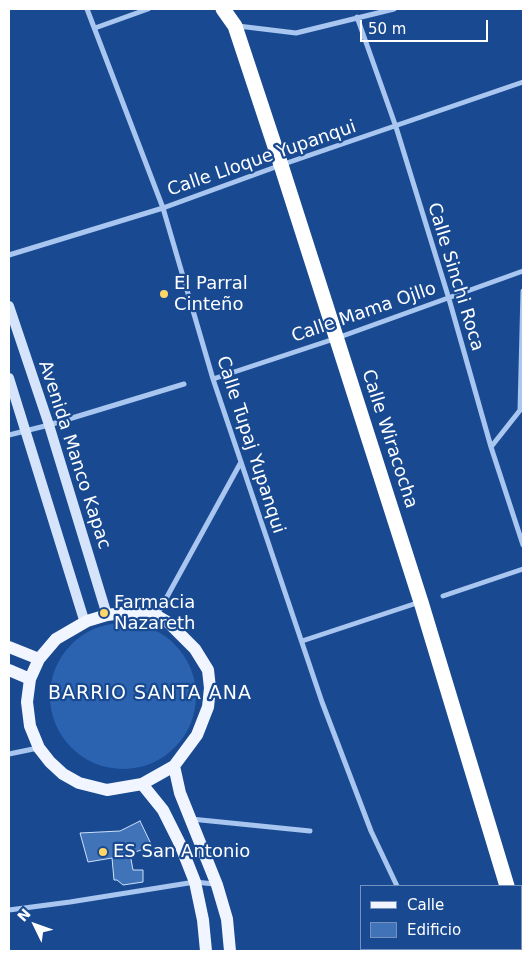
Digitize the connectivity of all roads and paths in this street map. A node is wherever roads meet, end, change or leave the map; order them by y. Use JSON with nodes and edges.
{"nodes":[{"id":1,"x":87,"y":9,"type":"edge"},
{"id":2,"x":148,"y":9,"type":"edge"},
{"id":3,"x":223,"y":9,"type":"edge"},
{"id":4,"x":394,"y":9,"type":"edge"},
{"id":5,"x":357,"y":18,"type":"junction"},
{"id":6,"x":235,"y":26,"type":"junction"},
{"id":7,"x":95,"y":28,"type":"junction"},
{"id":8,"x":523,"y":82,"type":"edge"},
{"id":9,"x":396,"y":127,"type":"junction"},
{"id":10,"x":281,"y":165,"type":"junction"},
{"id":11,"x":163,"y":208,"type":"junction"},
{"id":12,"x":9,"y":255,"type":"edge"},
{"id":13,"x":523,"y":271,"type":"edge"},
{"id":14,"x":523,"y":291,"type":"edge"},
{"id":15,"x":448,"y":299,"type":"junction"},
{"id":16,"x":9,"y":306,"type":"edge"},
{"id":17,"x":337,"y":338,"type":"junction"},
{"id":18,"x":9,"y":378,"type":"edge"},
{"id":19,"x":213,"y":378,"type":"junction"},
{"id":20,"x":184,"y":384,"type":"dead end"},
{"id":21,"x":522,"y":409,"type":"edge"},
{"id":22,"x":49,"y":425,"type":"junction"},
{"id":23,"x":26,"y":430,"type":"junction"},
{"id":24,"x":9,"y":435,"type":"edge"},
{"id":25,"x":491,"y":447,"type":"junction"},
{"id":26,"x":240,"y":462,"type":"junction"},
{"id":27,"x":523,"y":545,"type":"edge"},
{"id":28,"x":523,"y":569,"type":"edge"},
{"id":29,"x":443,"y":596,"type":"dead end"},
{"id":30,"x":421,"y":602,"type":"junction"},
{"id":31,"x":107,"y":615,"type":"junction"},
{"id":32,"x":157,"y":616,"type":"junction"},
{"id":33,"x":85,"y":622,"type":"junction"},
{"id":34,"x":302,"y":641,"type":"junction"},
{"id":35,"x":9,"y":647,"type":"edge"},
{"id":36,"x":39,"y":659,"type":"junction"},
{"id":37,"x":9,"y":670,"type":"edge"},
{"id":38,"x":30,"y":679,"type":"junction"},
{"id":39,"x":39,"y":748,"type":"junction"},
{"id":40,"x":9,"y":754,"type":"edge"},
{"id":41,"x":174,"y":766,"type":"junction"},
{"id":42,"x":142,"y":784,"type":"junction"},
{"id":43,"x":190,"y":819,"type":"junction"},
{"id":44,"x":310,"y":831,"type":"dead end"},
{"id":45,"x":195,"y":882,"type":"junction"},
{"id":46,"x":217,"y":885,"type":"junction"},
{"id":47,"x":397,"y":885,"type":"edge"},
{"id":48,"x":507,"y":885,"type":"edge"},
{"id":49,"x":9,"y":910,"type":"edge"},
{"id":50,"x":206,"y":951,"type":"edge"},
{"id":51,"x":230,"y":951,"type":"edge"}],
"edges":[{"from":1,"to":7,"type":"street","name":"Calle Tupaj Yupanqui"},
{"from":2,"to":7,"type":"street"},
{"from":3,"to":6,"type":"highway","name":"Calle Wiracocha"},
{"from":4,"to":5,"type":"street"},
{"from":5,"to":6,"type":"street"},
{"from":5,"to":9,"type":"street","name":"Calle Sinchi Roca"},
{"from":6,"to":10,"type":"highway","name":"Calle Wiracocha"},
{"from":7,"to":11,"type":"street","name":"Calle Tupaj Yupanqui"},
{"from":8,"to":9,"type":"street","name":"Calle Lloque Yupanqui"},
{"from":9,"to":10,"type":"street","name":"Calle Lloque Yupanqui"},
{"from":9,"to":15,"type":"street","name":"Calle Sinchi Roca"},
{"from":10,"to":11,"type":"street","name":"Calle Lloque Yupanqui"},
{"from":10,"to":17,"type":"highway","name":"Calle Wiracocha"},
{"from":11,"to":12,"type":"street","name":"Calle Lloque Yupanqui"},
{"from":11,"to":19,"type":"street","name":"Calle Tupaj Yupanqui"},
{"from":13,"to":15,"type":"street","name":"Calle Mama Ojllo"},
{"from":14,"to":21,"type":"street"},
{"from":15,"to":17,"type":"street","name":"Calle Mama Ojllo"},
{"from":15,"to":25,"type":"street","name":"Calle Sinchi Roca"},
{"from":16,"to":22,"type":"main road","name":"Avenida Manco Kapac"},
{"from":17,"to":19,"type":"street","name":"Calle Mama Ojllo"},
{"from":17,"to":30,"type":"highway","name":"Calle Wiracocha"},
{"from":18,"to":23,"type":"main road"},
{"from":19,"to":26,"type":"street","name":"Calle Tupaj Yupanqui"},
{"from":20,"to":22,"type":"street"},
{"from":21,"to":25,"type":"street"},
{"from":22,"to":23,"type":"street"},
{"from":22,"to":31,"type":"main road","name":"Avenida Manco Kapac"},
{"from":23,"to":24,"type":"street"},
{"from":23,"to":33,"type":"main road"},
{"from":25,"to":27,"type":"street","name":"Calle Sinchi Roca"},
{"from":26,"to":32,"type":"street"},
{"from":26,"to":34,"type":"street","name":"Calle Tupaj Yupanqui"},
{"from":28,"to":29,"type":"street"},
{"from":30,"to":34,"type":"street"},
{"from":30,"to":48,"type":"highway","name":"Calle Wiracocha"},
{"from":31,"to":32,"type":"main road"},
{"from":31,"to":33,"type":"main road"},
{"from":32,"to":41,"type":"main road"},
{"from":33,"to":36,"type":"main road"},
{"from":34,"to":47,"type":"street","name":"Calle Tupaj Yupanqui"},
{"from":35,"to":36,"type":"main road"},
{"from":36,"to":38,"type":"main road"},
{"from":37,"to":38,"type":"main road"},
{"from":38,"to":39,"type":"main road"},
{"from":39,"to":40,"type":"street"},
{"from":39,"to":42,"type":"main road"},
{"from":41,"to":42,"type":"main road"},
{"from":41,"to":43,"type":"main road"},
{"from":42,"to":45,"type":"main road"},
{"from":43,"to":44,"type":"street"},
{"from":43,"to":46,"type":"main road"},
{"from":45,"to":46,"type":"street"},
{"from":45,"to":49,"type":"street"},
{"from":45,"to":50,"type":"main road"},
{"from":46,"to":51,"type":"main road"}]}
